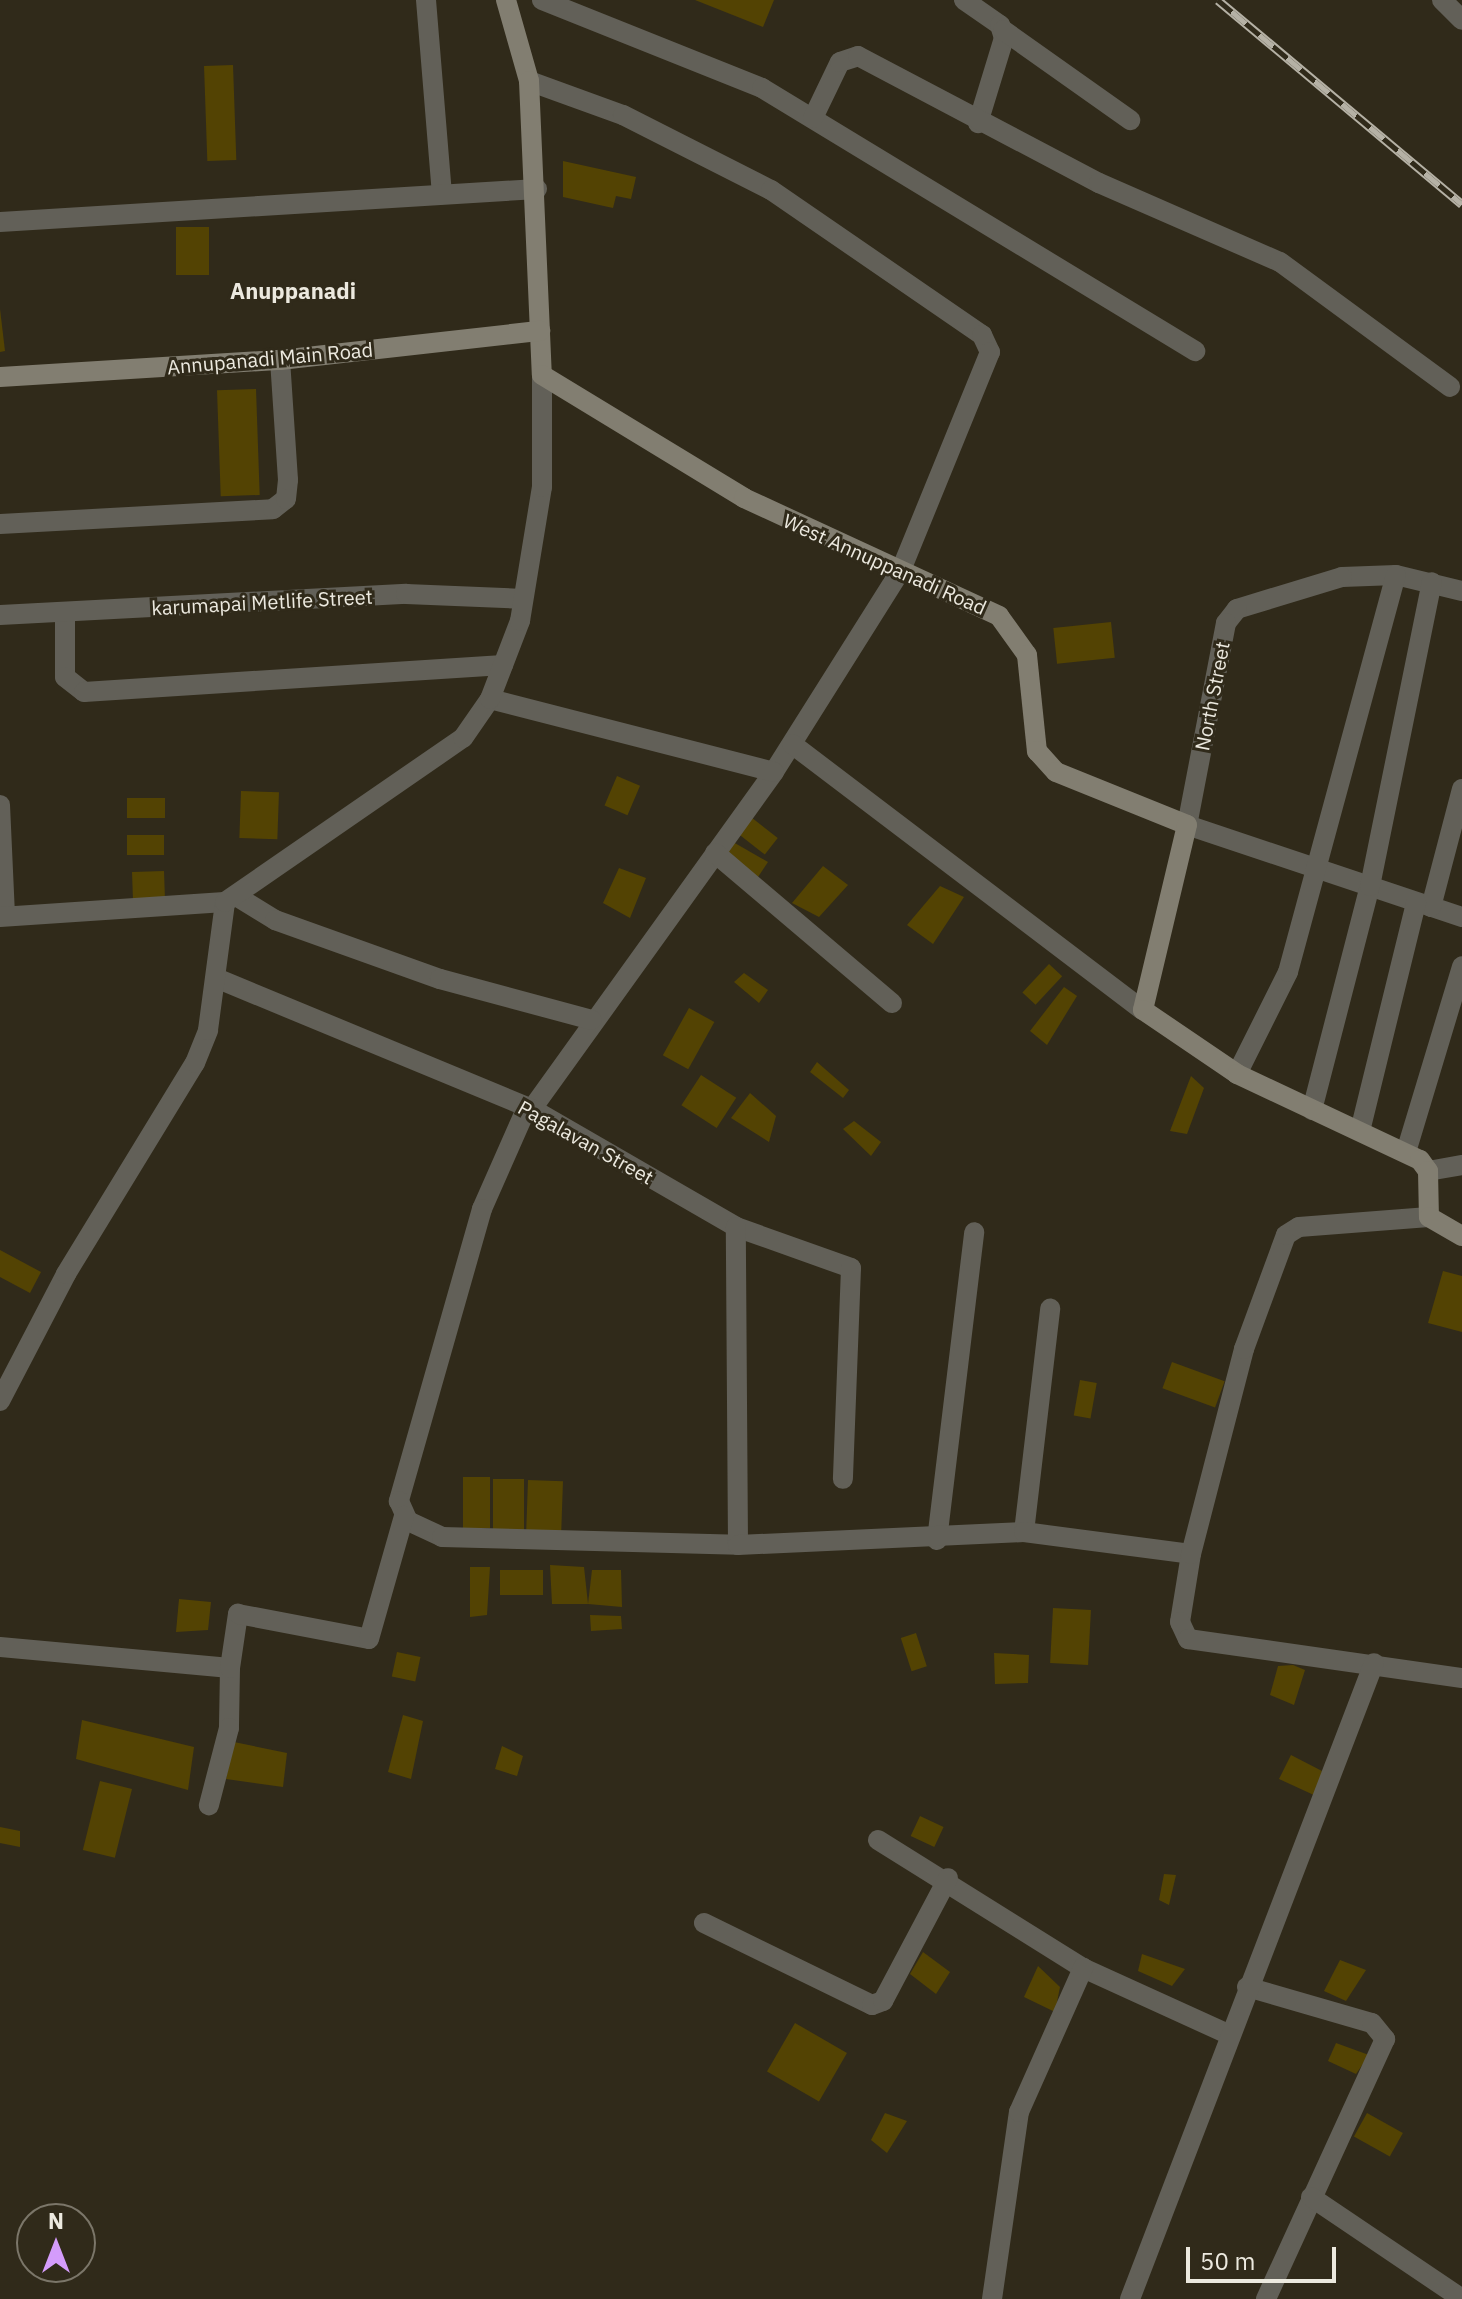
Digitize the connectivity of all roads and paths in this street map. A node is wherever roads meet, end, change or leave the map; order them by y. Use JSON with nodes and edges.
{"nodes":[{"id":1,"x":426,"y":0,"type":"edge"},
{"id":2,"x":506,"y":0,"type":"edge"},
{"id":3,"x":542,"y":0,"type":"edge"},
{"id":4,"x":964,"y":0,"type":"edge"},
{"id":5,"x":1442,"y":0,"type":"edge"},
{"id":6,"x":1462,"y":20,"type":"edge"},
{"id":7,"x":1003,"y":30,"type":"junction"},
{"id":8,"x":529,"y":81,"type":"junction"},
{"id":9,"x":813,"y":118,"type":"junction"},
{"id":10,"x":1130,"y":120,"type":"dead end"},
{"id":11,"x":978,"y":123,"type":"junction"},
{"id":12,"x":537,"y":189,"type":"junction"},
{"id":13,"x":442,"y":194,"type":"junction"},
{"id":14,"x":0,"y":222,"type":"edge"},
{"id":15,"x":540,"y":331,"type":"junction"},
{"id":16,"x":1195,"y":351,"type":"dead end"},
{"id":17,"x":280,"y":360,"type":"junction"},
{"id":18,"x":542,"y":375,"type":"junction"},
{"id":19,"x":0,"y":377,"type":"edge"},
{"id":20,"x":1450,"y":387,"type":"dead end"},
{"id":21,"x":0,"y":524,"type":"edge"},
{"id":22,"x":901,"y":570,"type":"junction"},
{"id":23,"x":1396,"y":575,"type":"junction"},
{"id":24,"x":1432,"y":582,"type":"junction"},
{"id":25,"x":1462,"y":591,"type":"edge"},
{"id":26,"x":523,"y":599,"type":"junction"},
{"id":27,"x":65,"y":612,"type":"junction"},
{"id":28,"x":0,"y":615,"type":"edge"},
{"id":29,"x":503,"y":665,"type":"junction"},
{"id":30,"x":490,"y":699,"type":"junction"},
{"id":31,"x":792,"y":744,"type":"junction"},
{"id":32,"x":774,"y":772,"type":"junction"},
{"id":33,"x":1462,"y":789,"type":"edge"},
{"id":34,"x":0,"y":805,"type":"edge"},
{"id":35,"x":1187,"y":825,"type":"junction"},
{"id":36,"x":715,"y":853,"type":"junction"},
{"id":37,"x":1320,"y":869,"type":"junction"},
{"id":38,"x":1370,"y":886,"type":"junction"},
{"id":39,"x":230,"y":899,"type":"junction"},
{"id":40,"x":1424,"y":905,"type":"junction"},
{"id":41,"x":3,"y":917,"type":"edge"},
{"id":42,"x":1462,"y":917,"type":"edge"},
{"id":43,"x":1462,"y":966,"type":"edge"},
{"id":44,"x":216,"y":978,"type":"junction"},
{"id":45,"x":892,"y":1003,"type":"dead end"},
{"id":46,"x":1143,"y":1010,"type":"junction"},
{"id":47,"x":592,"y":1020,"type":"junction"},
{"id":48,"x":1237,"y":1074,"type":"junction"},
{"id":49,"x":530,"y":1108,"type":"junction"},
{"id":50,"x":1312,"y":1110,"type":"junction"},
{"id":51,"x":1360,"y":1131,"type":"junction"},
{"id":52,"x":1406,"y":1152,"type":"junction"},
{"id":53,"x":1462,"y":1165,"type":"edge"},
{"id":54,"x":1428,"y":1171,"type":"junction"},
{"id":55,"x":1429,"y":1217,"type":"junction"},
{"id":56,"x":736,"y":1227,"type":"junction"},
{"id":57,"x":974,"y":1232,"type":"dead end"},
{"id":58,"x":1462,"y":1236,"type":"edge"},
{"id":59,"x":1050,"y":1309,"type":"dead end"},
{"id":60,"x":0,"y":1401,"type":"edge"},
{"id":61,"x":843,"y":1479,"type":"dead end"},
{"id":62,"x":404,"y":1516,"type":"junction"},
{"id":63,"x":1024,"y":1532,"type":"junction"},
{"id":64,"x":937,"y":1540,"type":"junction"},
{"id":65,"x":738,"y":1545,"type":"junction"},
{"id":66,"x":1191,"y":1554,"type":"junction"},
{"id":67,"x":0,"y":1647,"type":"edge"},
{"id":68,"x":1374,"y":1663,"type":"junction"},
{"id":69,"x":230,"y":1668,"type":"junction"},
{"id":70,"x":1462,"y":1678,"type":"edge"},
{"id":71,"x":209,"y":1805,"type":"dead end"},
{"id":72,"x":878,"y":1840,"type":"dead end"},
{"id":73,"x":948,"y":1878,"type":"junction"},
{"id":74,"x":704,"y":1923,"type":"dead end"},
{"id":75,"x":1083,"y":1968,"type":"junction"},
{"id":76,"x":1247,"y":1987,"type":"junction"},
{"id":77,"x":1228,"y":2034,"type":"junction"},
{"id":78,"x":1311,"y":2197,"type":"junction"},
{"id":79,"x":992,"y":2299,"type":"edge"},
{"id":80,"x":1130,"y":2299,"type":"edge"},
{"id":81,"x":1266,"y":2299,"type":"edge"},
{"id":82,"x":1462,"y":2299,"type":"edge"}],
"edges":[{"from":1,"to":13,"type":"street"},
{"from":2,"to":8,"type":"street"},
{"from":3,"to":9,"type":"street"},
{"from":4,"to":7,"type":"street"},
{"from":5,"to":6,"type":"street"},
{"from":7,"to":10,"type":"street"},
{"from":7,"to":11,"type":"street"},
{"from":8,"to":12,"type":"street"},
{"from":8,"to":22,"type":"street"},
{"from":9,"to":11,"type":"street"},
{"from":9,"to":16,"type":"street"},
{"from":11,"to":20,"type":"street"},
{"from":12,"to":13,"type":"street"},
{"from":12,"to":15,"type":"street"},
{"from":13,"to":14,"type":"street"},
{"from":15,"to":17,"type":"street","name":"Annupanadi Main Road"},
{"from":15,"to":18,"type":"street"},
{"from":17,"to":19,"type":"street","name":"Annupanadi Main Road"},
{"from":17,"to":21,"type":"street"},
{"from":18,"to":22,"type":"street","name":"West Annuppanadi Road"},
{"from":18,"to":26,"type":"street"},
{"from":22,"to":31,"type":"street"},
{"from":22,"to":35,"type":"street","name":"West Annuppanadi Road"},
{"from":23,"to":24,"type":"street","name":"North Street"},
{"from":23,"to":35,"type":"street","name":"North Street"},
{"from":23,"to":37,"type":"street"},
{"from":24,"to":25,"type":"street","name":"North Street"},
{"from":24,"to":38,"type":"street"},
{"from":26,"to":27,"type":"street","name":"karumapai Metlife Street"},
{"from":26,"to":29,"type":"street"},
{"from":27,"to":28,"type":"street","name":"karumapai Metlife Street"},
{"from":27,"to":29,"type":"street"},
{"from":29,"to":30,"type":"street"},
{"from":30,"to":32,"type":"street"},
{"from":30,"to":39,"type":"street"},
{"from":31,"to":32,"type":"street"},
{"from":31,"to":46,"type":"street"},
{"from":32,"to":36,"type":"street"},
{"from":33,"to":40,"type":"street"},
{"from":34,"to":41,"type":"street"},
{"from":35,"to":37,"type":"street"},
{"from":35,"to":46,"type":"street"},
{"from":36,"to":45,"type":"street"},
{"from":36,"to":47,"type":"street"},
{"from":37,"to":38,"type":"street"},
{"from":37,"to":48,"type":"street"},
{"from":38,"to":40,"type":"street"},
{"from":38,"to":50,"type":"street"},
{"from":39,"to":41,"type":"street"},
{"from":39,"to":44,"type":"street"},
{"from":39,"to":47,"type":"street"},
{"from":40,"to":42,"type":"street"},
{"from":40,"to":51,"type":"street"},
{"from":43,"to":52,"type":"street"},
{"from":44,"to":49,"type":"street","name":"Pagalavan Street"},
{"from":44,"to":60,"type":"street"},
{"from":46,"to":48,"type":"street"},
{"from":47,"to":49,"type":"street"},
{"from":48,"to":50,"type":"street"},
{"from":49,"to":56,"type":"street","name":"Pagalavan Street"},
{"from":49,"to":62,"type":"street"},
{"from":50,"to":51,"type":"street"},
{"from":51,"to":52,"type":"street"},
{"from":52,"to":54,"type":"street"},
{"from":53,"to":54,"type":"street"},
{"from":54,"to":55,"type":"street"},
{"from":55,"to":58,"type":"street"},
{"from":55,"to":66,"type":"street"},
{"from":56,"to":61,"type":"street","name":"Pagalavan Street"},
{"from":56,"to":65,"type":"street"},
{"from":57,"to":64,"type":"street"},
{"from":59,"to":63,"type":"street"},
{"from":62,"to":65,"type":"street"},
{"from":62,"to":69,"type":"street"},
{"from":63,"to":64,"type":"street"},
{"from":63,"to":66,"type":"street"},
{"from":64,"to":65,"type":"street"},
{"from":66,"to":68,"type":"street"},
{"from":67,"to":69,"type":"street"},
{"from":68,"to":70,"type":"street"},
{"from":68,"to":76,"type":"street"},
{"from":69,"to":71,"type":"street"},
{"from":72,"to":73,"type":"street"},
{"from":73,"to":74,"type":"street"},
{"from":73,"to":75,"type":"street"},
{"from":75,"to":77,"type":"street"},
{"from":75,"to":79,"type":"street"},
{"from":76,"to":77,"type":"street"},
{"from":76,"to":78,"type":"street"},
{"from":77,"to":80,"type":"street"},
{"from":78,"to":81,"type":"street"},
{"from":78,"to":82,"type":"street"}]}
